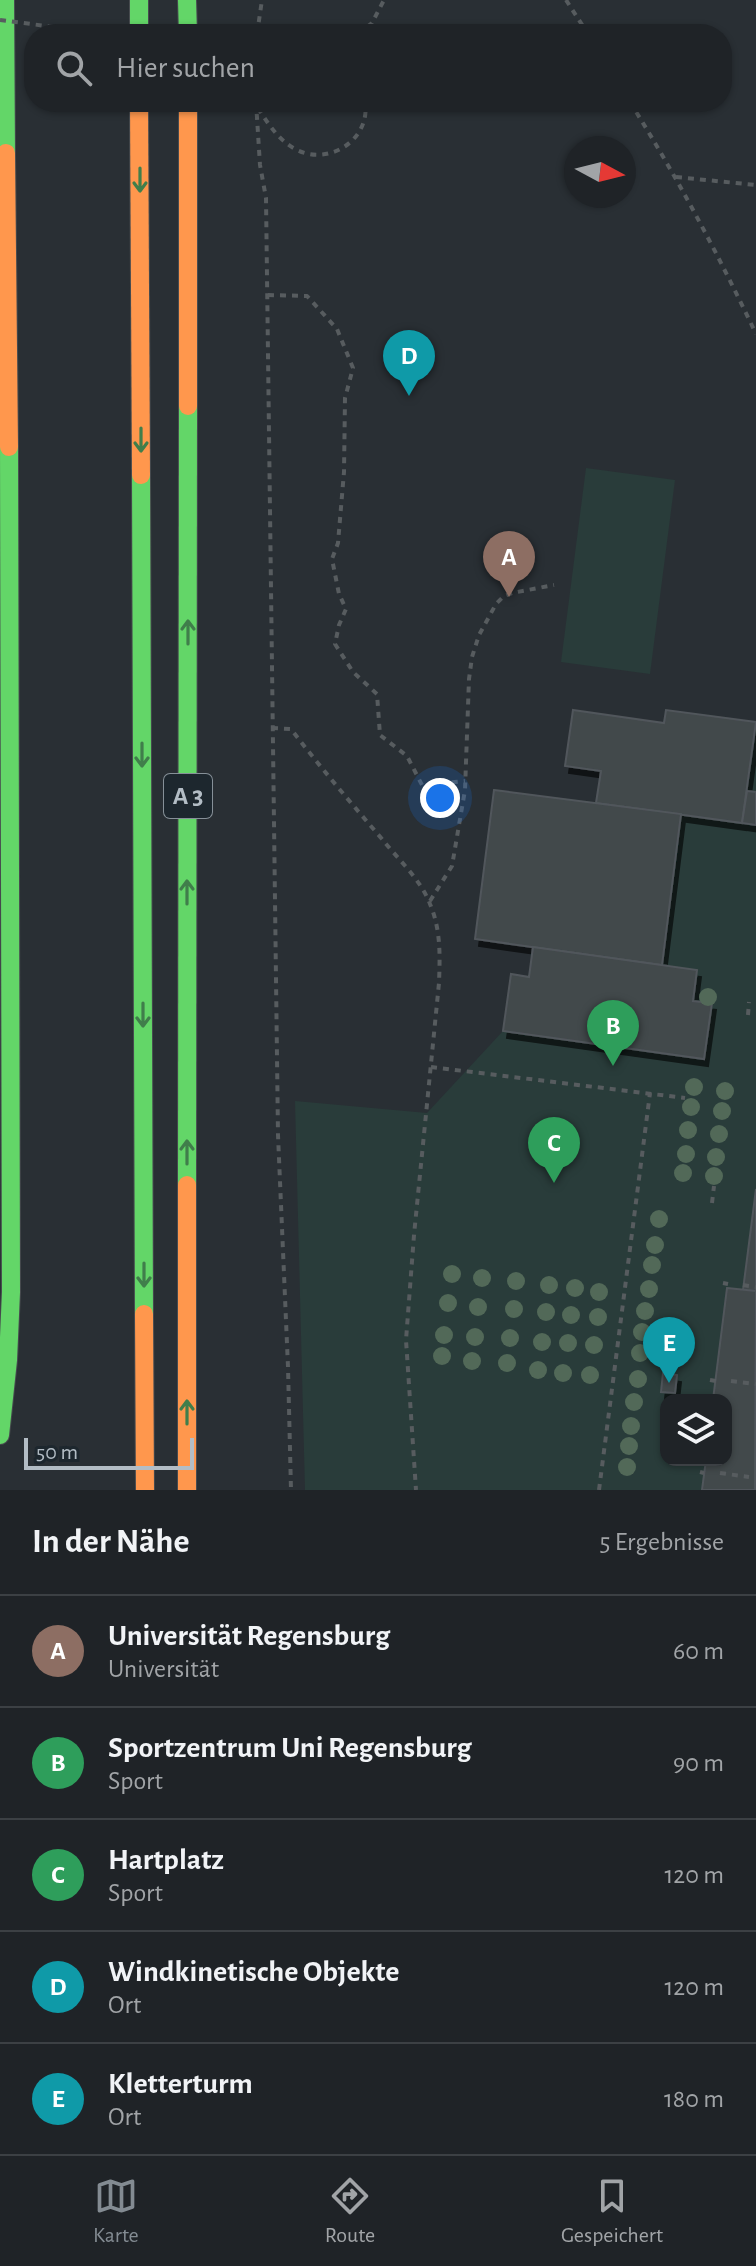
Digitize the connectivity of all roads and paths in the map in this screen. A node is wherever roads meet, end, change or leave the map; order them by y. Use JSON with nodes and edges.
{"nodes":[{"id":1,"x":5,"y":0,"type":"edge"},
{"id":2,"x":139,"y":0,"type":"edge"},
{"id":3,"x":187,"y":0,"type":"edge"},
{"id":4,"x":262,"y":0,"type":"edge"},
{"id":5,"x":384,"y":0,"type":"edge"},
{"id":6,"x":566,"y":0,"type":"edge"},
{"id":7,"x":0,"y":20,"type":"edge"},
{"id":8,"x":31,"y":24,"type":"edge"},
{"id":9,"x":139,"y":24,"type":"edge"},
{"id":10,"x":188,"y":24,"type":"edge"},
{"id":11,"x":258,"y":24,"type":"edge"},
{"id":12,"x":371,"y":24,"type":"edge"},
{"id":13,"x":582,"y":24,"type":"edge"},
{"id":14,"x":139,"y":112,"type":"edge"},
{"id":15,"x":188,"y":112,"type":"edge"},
{"id":16,"x":257,"y":112,"type":"edge"},
{"id":17,"x":262,"y":112,"type":"edge"},
{"id":18,"x":365,"y":112,"type":"edge"},
{"id":19,"x":636,"y":112,"type":"edge"},
{"id":20,"x":676,"y":177,"type":"junction"},
{"id":21,"x":756,"y":185,"type":"edge"},
{"id":22,"x":268,"y":295,"type":"junction"},
{"id":23,"x":756,"y":334,"type":"edge"},
{"id":24,"x":554,"y":585,"type":"dead end"},
{"id":25,"x":272,"y":728,"type":"junction"},
{"id":26,"x":465,"y":781,"type":"junction"},
{"id":27,"x":430,"y":901,"type":"junction"},
{"id":28,"x":749,"y":1002,"type":"dead end"},
{"id":29,"x":748,"y":1015,"type":"dead end"},
{"id":30,"x":431,"y":1067,"type":"junction"},
{"id":31,"x":650,"y":1093,"type":"junction"},
{"id":32,"x":685,"y":1098,"type":"dead end"},
{"id":33,"x":714,"y":1186,"type":"dead end"},
{"id":34,"x":712,"y":1203,"type":"dead end"},
{"id":35,"x":743,"y":1285,"type":"dead end"},
{"id":36,"x":756,"y":1287,"type":"edge"},
{"id":37,"x":731,"y":1381,"type":"dead end"},
{"id":38,"x":756,"y":1384,"type":"edge"},
{"id":39,"x":0,"y":1435,"type":"edge"},
{"id":40,"x":720,"y":1473,"type":"dead end"},
{"id":41,"x":749,"y":1477,"type":"dead end"},
{"id":42,"x":145,"y":1490,"type":"edge"},
{"id":43,"x":187,"y":1490,"type":"edge"},
{"id":44,"x":291,"y":1490,"type":"edge"},
{"id":45,"x":416,"y":1490,"type":"edge"},
{"id":46,"x":599,"y":1490,"type":"edge"}],
"edges":[{"from":1,"to":39,"type":"main road"},
{"from":2,"to":9,"type":"main road"},
{"from":3,"to":10,"type":"main road"},
{"from":4,"to":11,"type":"path"},
{"from":5,"to":12,"type":"path"},
{"from":6,"to":13,"type":"path"},
{"from":7,"to":8,"type":"path","bridge":true},
{"from":14,"to":42,"type":"main road","number":"A 3","one_way":true},
{"from":43,"to":15,"type":"main road","number":"A 3","one_way":true},
{"from":16,"to":22,"type":"path"},
{"from":17,"to":18,"type":"path"},
{"from":19,"to":20,"type":"path"},
{"from":20,"to":21,"type":"path"},
{"from":20,"to":23,"type":"path"},
{"from":22,"to":25,"type":"path"},
{"from":22,"to":26,"type":"path"},
{"from":24,"to":26,"type":"path"},
{"from":25,"to":27,"type":"path"},
{"from":25,"to":44,"type":"path"},
{"from":26,"to":27,"type":"path"},
{"from":27,"to":30,"type":"path"},
{"from":28,"to":29,"type":"path"},
{"from":30,"to":31,"type":"path"},
{"from":30,"to":45,"type":"path"},
{"from":31,"to":32,"type":"path"},
{"from":31,"to":46,"type":"path"},
{"from":33,"to":34,"type":"path"},
{"from":35,"to":36,"type":"path"},
{"from":37,"to":38,"type":"path"},
{"from":40,"to":41,"type":"path"}]}
